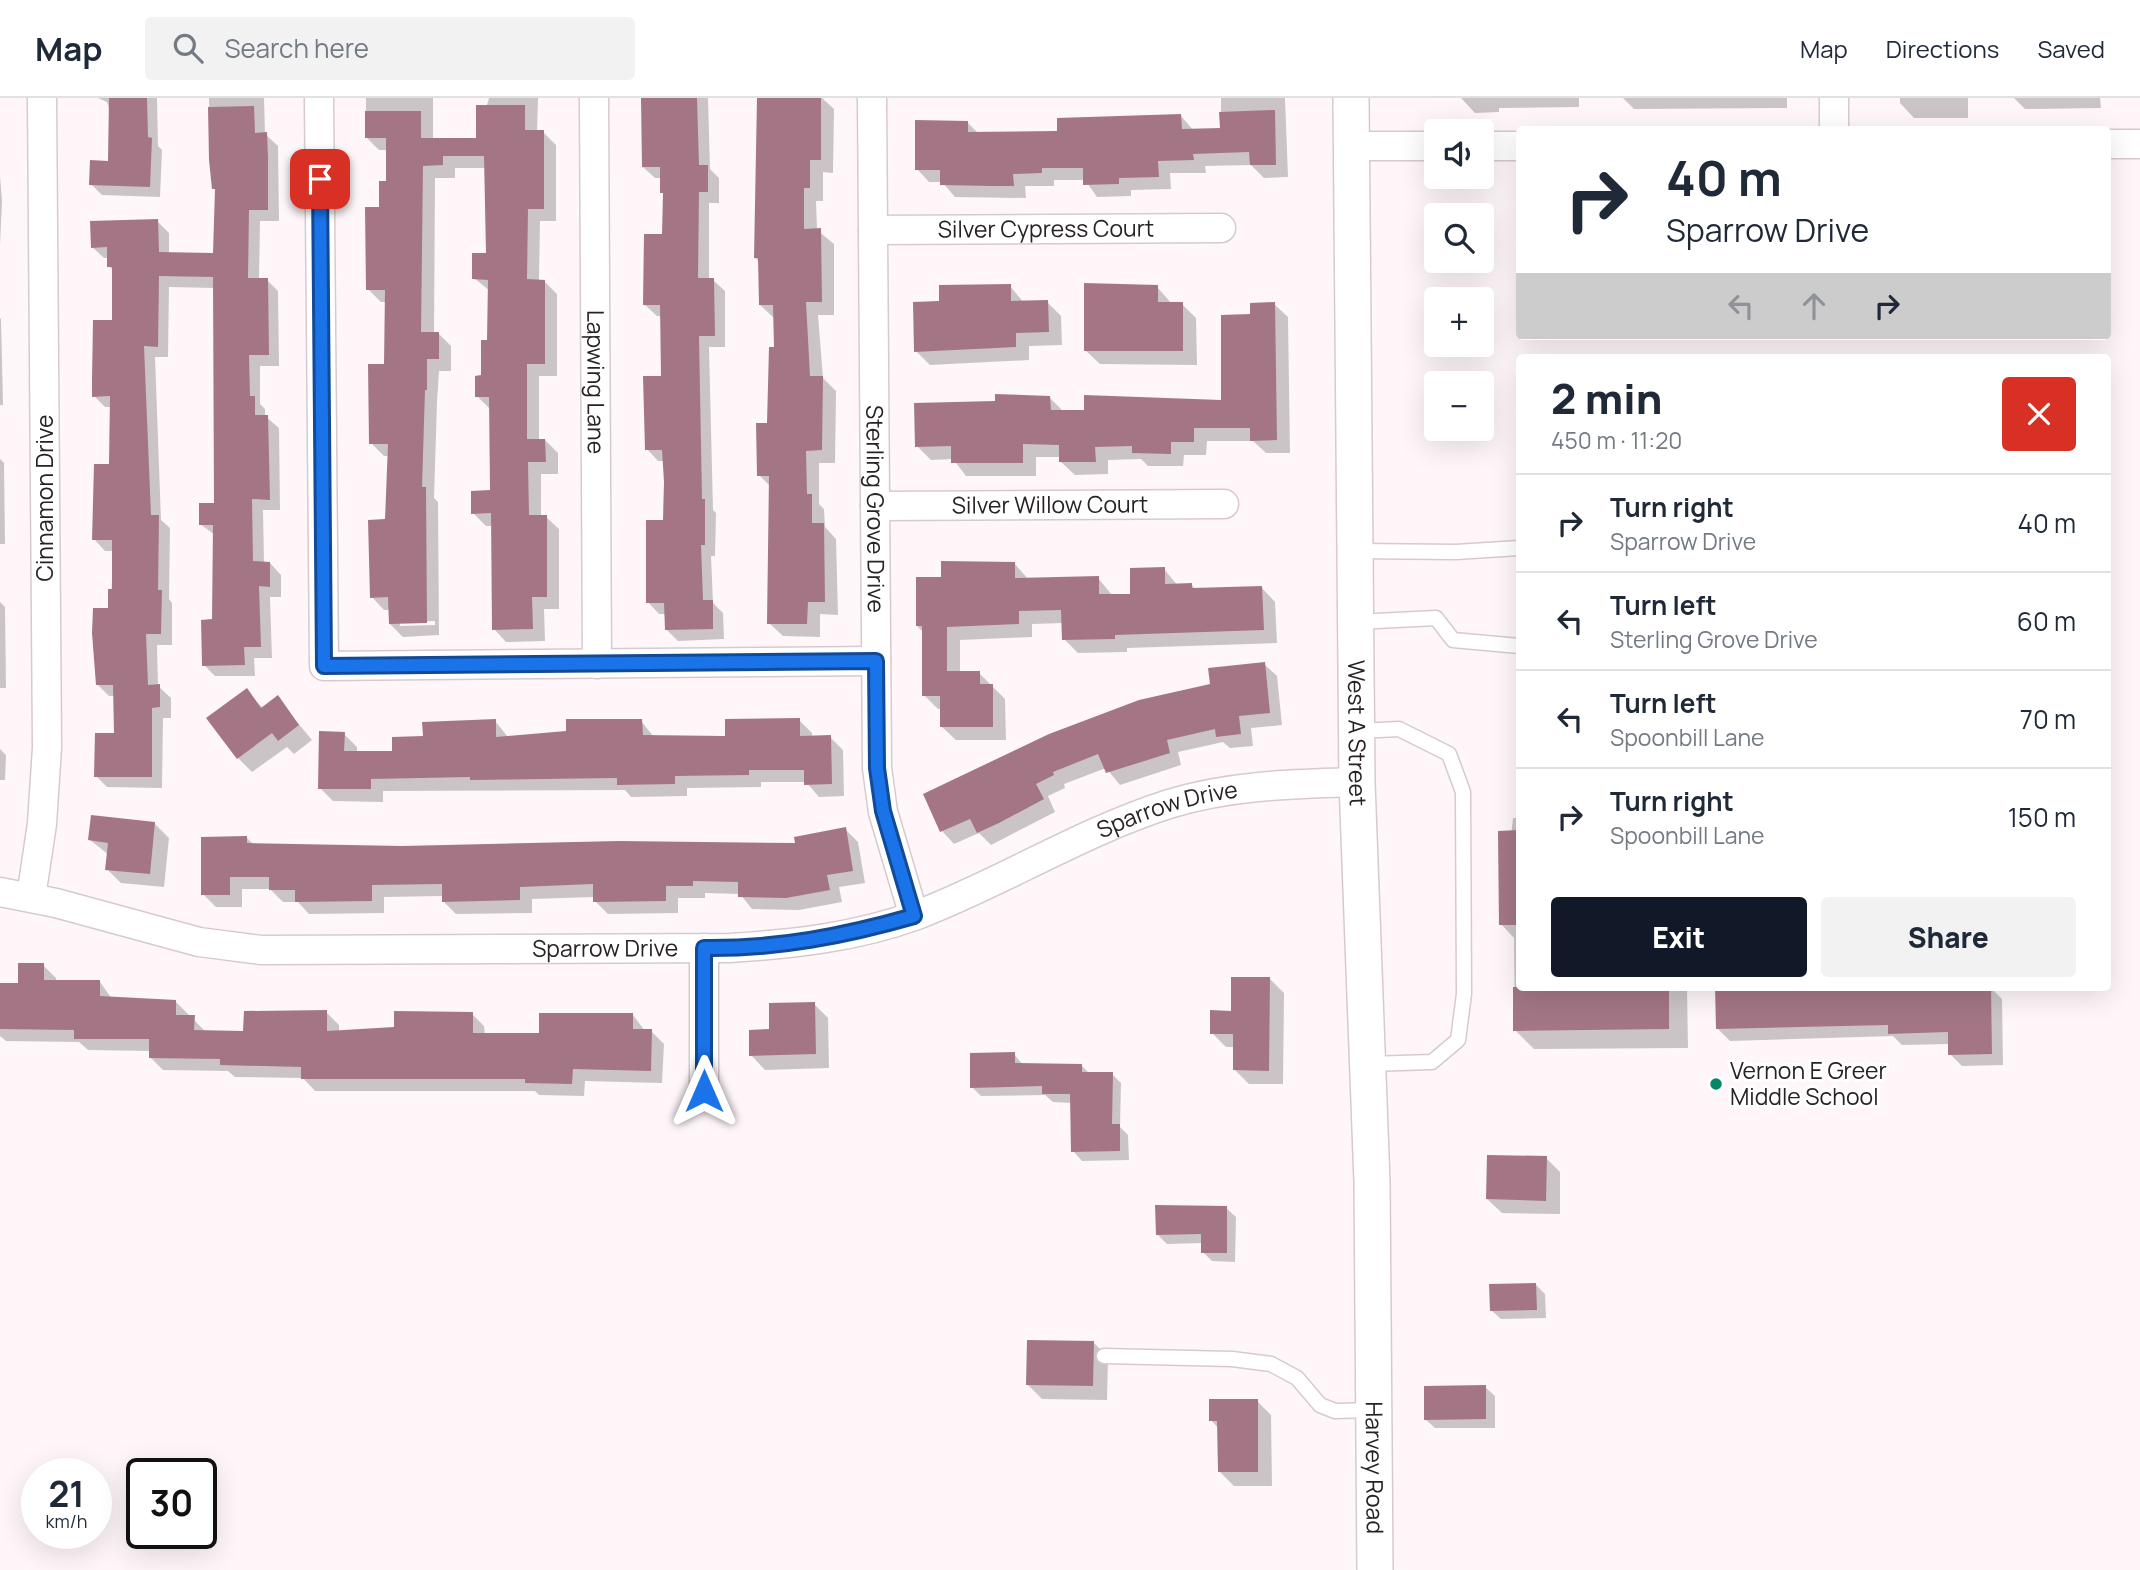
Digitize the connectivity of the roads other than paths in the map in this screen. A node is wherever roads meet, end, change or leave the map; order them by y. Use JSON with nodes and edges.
{"nodes":[{"id":1,"x":42,"y":98,"type":"edge"},
{"id":2,"x":319,"y":98,"type":"edge"},
{"id":3,"x":594,"y":98,"type":"edge"},
{"id":4,"x":872,"y":98,"type":"edge"},
{"id":5,"x":1351,"y":98,"type":"edge"},
{"id":6,"x":1834,"y":98,"type":"edge"},
{"id":7,"x":1834,"y":126,"type":"edge"},
{"id":8,"x":2111,"y":144,"type":"edge"},
{"id":9,"x":2140,"y":144,"type":"edge"},
{"id":10,"x":1351,"y":146,"type":"junction"},
{"id":11,"x":1424,"y":146,"type":"edge"},
{"id":12,"x":1494,"y":146,"type":"edge"},
{"id":13,"x":1516,"y":146,"type":"edge"},
{"id":14,"x":1221,"y":228,"type":"dead end"},
{"id":15,"x":873,"y":230,"type":"junction"},
{"id":16,"x":1224,"y":504,"type":"dead end"},
{"id":17,"x":875,"y":506,"type":"junction"},
{"id":18,"x":1516,"y":548,"type":"edge"},
{"id":19,"x":1355,"y":551,"type":"junction"},
{"id":20,"x":1356,"y":622,"type":"junction"},
{"id":21,"x":1516,"y":646,"type":"edge"},
{"id":22,"x":876,"y":661,"type":"junction"},
{"id":23,"x":597,"y":664,"type":"junction"},
{"id":24,"x":1357,"y":731,"type":"junction"},
{"id":25,"x":1357,"y":782,"type":"junction"},
{"id":26,"x":0,"y":892,"type":"edge"},
{"id":27,"x":31,"y":897,"type":"junction"},
{"id":28,"x":914,"y":916,"type":"junction"},
{"id":29,"x":704,"y":948,"type":"junction"},
{"id":30,"x":1368,"y":1064,"type":"junction"},
{"id":31,"x":704,"y":1091,"type":"dead end"},
{"id":32,"x":1104,"y":1356,"type":"dead end"},
{"id":33,"x":1373,"y":1367,"type":"joint"},
{"id":34,"x":1374,"y":1410,"type":"junction"},
{"id":35,"x":1375,"y":1570,"type":"edge"}],
"edges":[{"from":1,"to":27,"type":"street","name":"Cinnamon Drive"},
{"from":2,"to":23,"type":"street"},
{"from":3,"to":23,"type":"street","name":"Lapwing Lane"},
{"from":4,"to":15,"type":"street","name":"Sterling Grove Drive"},
{"from":5,"to":10,"type":"street","name":"West A Street"},
{"from":6,"to":7,"type":"street"},
{"from":8,"to":9,"type":"street"},
{"from":10,"to":11,"type":"street"},
{"from":10,"to":19,"type":"street","name":"West A Street"},
{"from":12,"to":13,"type":"street"},
{"from":14,"to":15,"type":"street","name":"Silver Cypress Court"},
{"from":15,"to":17,"type":"street","name":"Sterling Grove Drive"},
{"from":16,"to":17,"type":"street","name":"Silver Willow Court"},
{"from":17,"to":22,"type":"street","name":"Sterling Grove Drive"},
{"from":18,"to":19,"type":"lane"},
{"from":19,"to":20,"type":"street","name":"West A Street"},
{"from":20,"to":21,"type":"lane"},
{"from":20,"to":24,"type":"street","name":"West A Street"},
{"from":22,"to":23,"type":"street"},
{"from":22,"to":28,"type":"street","name":"Sterling Grove Drive"},
{"from":24,"to":25,"type":"street","name":"West A Street"},
{"from":24,"to":30,"type":"lane"},
{"from":25,"to":28,"type":"street","name":"Sparrow Drive"},
{"from":25,"to":30,"type":"street","name":"West A Street"},
{"from":26,"to":27,"type":"street","name":"Sparrow Drive"},
{"from":27,"to":29,"type":"street","name":"Sparrow Drive"},
{"from":28,"to":29,"type":"street","name":"Sparrow Drive"},
{"from":29,"to":31,"type":"street"},
{"from":30,"to":33,"type":"street","name":"West A Street"},
{"from":32,"to":34,"type":"lane"},
{"from":33,"to":34,"type":"street","name":"Harvey Road"},
{"from":34,"to":35,"type":"street","name":"Harvey Road"}]}
